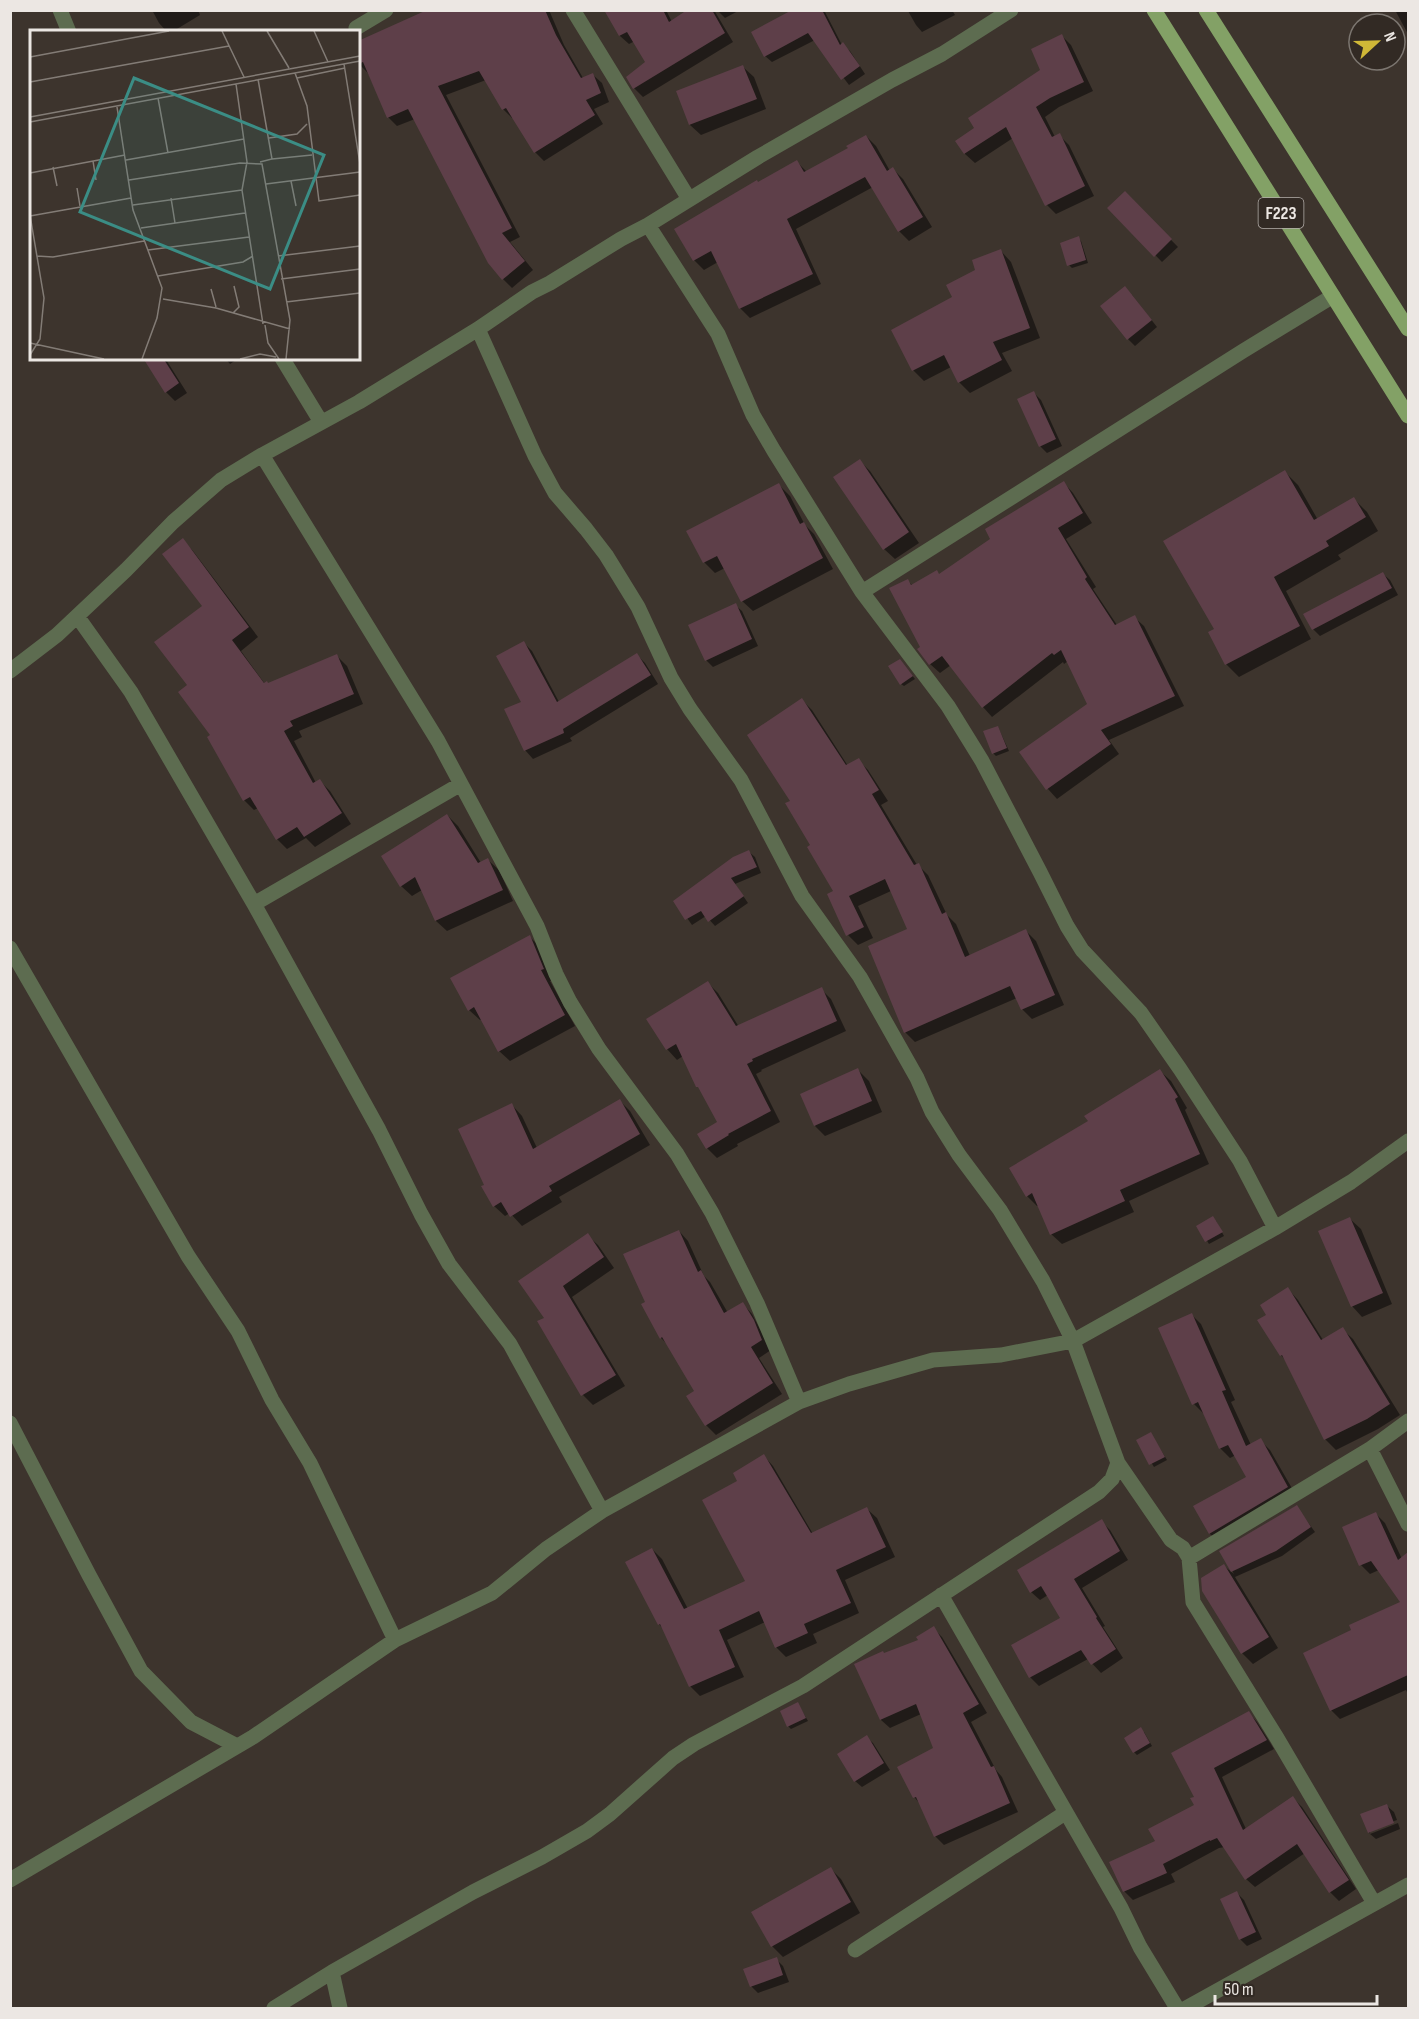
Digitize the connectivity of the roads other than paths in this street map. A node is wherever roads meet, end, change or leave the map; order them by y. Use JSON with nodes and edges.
{"nodes":[{"id":1,"x":60,"y":10,"type":"edge"},
{"id":2,"x":386,"y":10,"type":"edge"},
{"id":3,"x":573,"y":10,"type":"edge"},
{"id":4,"x":1011,"y":10,"type":"edge"},
{"id":5,"x":1154,"y":10,"type":"edge"},
{"id":6,"x":1206,"y":10,"type":"edge"},
{"id":7,"x":356,"y":28,"type":"dead end"},
{"id":8,"x":68,"y":30,"type":"edge"},
{"id":9,"x":689,"y":199,"type":"junction"},
{"id":10,"x":648,"y":225,"type":"junction"},
{"id":11,"x":1333,"y":296,"type":"junction"},
{"id":12,"x":478,"y":329,"type":"junction"},
{"id":13,"x":1408,"y":329,"type":"edge"},
{"id":14,"x":283,"y":360,"type":"edge"},
{"id":15,"x":1408,"y":416,"type":"edge"},
{"id":16,"x":321,"y":422,"type":"junction"},
{"id":17,"x":262,"y":454,"type":"junction"},
{"id":18,"x":862,"y":592,"type":"junction"},
{"id":19,"x":77,"y":615,"type":"junction"},
{"id":20,"x":10,"y":671,"type":"edge"},
{"id":21,"x":461,"y":784,"type":"junction"},
{"id":22,"x":254,"y":904,"type":"junction"},
{"id":23,"x":10,"y":948,"type":"edge"},
{"id":24,"x":1408,"y":1141,"type":"edge"},
{"id":25,"x":1275,"y":1228,"type":"junction"},
{"id":26,"x":1073,"y":1341,"type":"junction"},
{"id":27,"x":799,"y":1402,"type":"junction"},
{"id":28,"x":1408,"y":1421,"type":"edge"},
{"id":29,"x":10,"y":1423,"type":"edge"},
{"id":30,"x":1370,"y":1449,"type":"junction"},
{"id":31,"x":1118,"y":1463,"type":"junction"},
{"id":32,"x":602,"y":1511,"type":"junction"},
{"id":33,"x":1408,"y":1524,"type":"edge"},
{"id":34,"x":1189,"y":1558,"type":"junction"},
{"id":35,"x":941,"y":1595,"type":"junction"},
{"id":36,"x":395,"y":1640,"type":"junction"},
{"id":37,"x":237,"y":1746,"type":"junction"},
{"id":38,"x":1065,"y":1813,"type":"junction"},
{"id":39,"x":10,"y":1880,"type":"edge"},
{"id":40,"x":1408,"y":1885,"type":"edge"},
{"id":41,"x":1374,"y":1904,"type":"junction"},
{"id":42,"x":855,"y":1950,"type":"dead end"},
{"id":43,"x":332,"y":1972,"type":"junction"},
{"id":44,"x":274,"y":2008,"type":"edge"},
{"id":45,"x":340,"y":2008,"type":"edge"},
{"id":46,"x":1177,"y":2008,"type":"edge"},
{"id":47,"x":1186,"y":2008,"type":"edge"}],
"edges":[{"from":1,"to":8,"type":"street"},
{"from":2,"to":7,"type":"street"},
{"from":3,"to":9,"type":"street"},
{"from":4,"to":9,"type":"street"},
{"from":5,"to":11,"type":"main road","number":"F223"},
{"from":6,"to":13,"type":"main road","number":"F223"},
{"from":9,"to":10,"type":"street"},
{"from":10,"to":12,"type":"street"},
{"from":10,"to":18,"type":"street"},
{"from":11,"to":15,"type":"main road","number":"F223"},
{"from":11,"to":18,"type":"street"},
{"from":12,"to":16,"type":"street"},
{"from":12,"to":26,"type":"street"},
{"from":14,"to":16,"type":"street"},
{"from":16,"to":17,"type":"street"},
{"from":17,"to":19,"type":"street"},
{"from":17,"to":21,"type":"street"},
{"from":18,"to":25,"type":"street"},
{"from":19,"to":20,"type":"street"},
{"from":19,"to":22,"type":"street"},
{"from":21,"to":22,"type":"street"},
{"from":21,"to":27,"type":"street"},
{"from":22,"to":32,"type":"street"},
{"from":23,"to":36,"type":"street"},
{"from":24,"to":25,"type":"street"},
{"from":25,"to":26,"type":"street"},
{"from":26,"to":27,"type":"street"},
{"from":26,"to":31,"type":"street"},
{"from":27,"to":32,"type":"street"},
{"from":28,"to":30,"type":"street"},
{"from":29,"to":37,"type":"street"},
{"from":30,"to":33,"type":"street"},
{"from":30,"to":34,"type":"street"},
{"from":31,"to":34,"type":"street"},
{"from":31,"to":35,"type":"street"},
{"from":32,"to":36,"type":"street"},
{"from":34,"to":41,"type":"street"},
{"from":35,"to":38,"type":"street"},
{"from":35,"to":43,"type":"street"},
{"from":36,"to":37,"type":"street"},
{"from":37,"to":39,"type":"street"},
{"from":38,"to":42,"type":"street"},
{"from":38,"to":46,"type":"street"},
{"from":40,"to":41,"type":"street"},
{"from":41,"to":47,"type":"street"},
{"from":43,"to":44,"type":"street"},
{"from":43,"to":45,"type":"street"}]}
